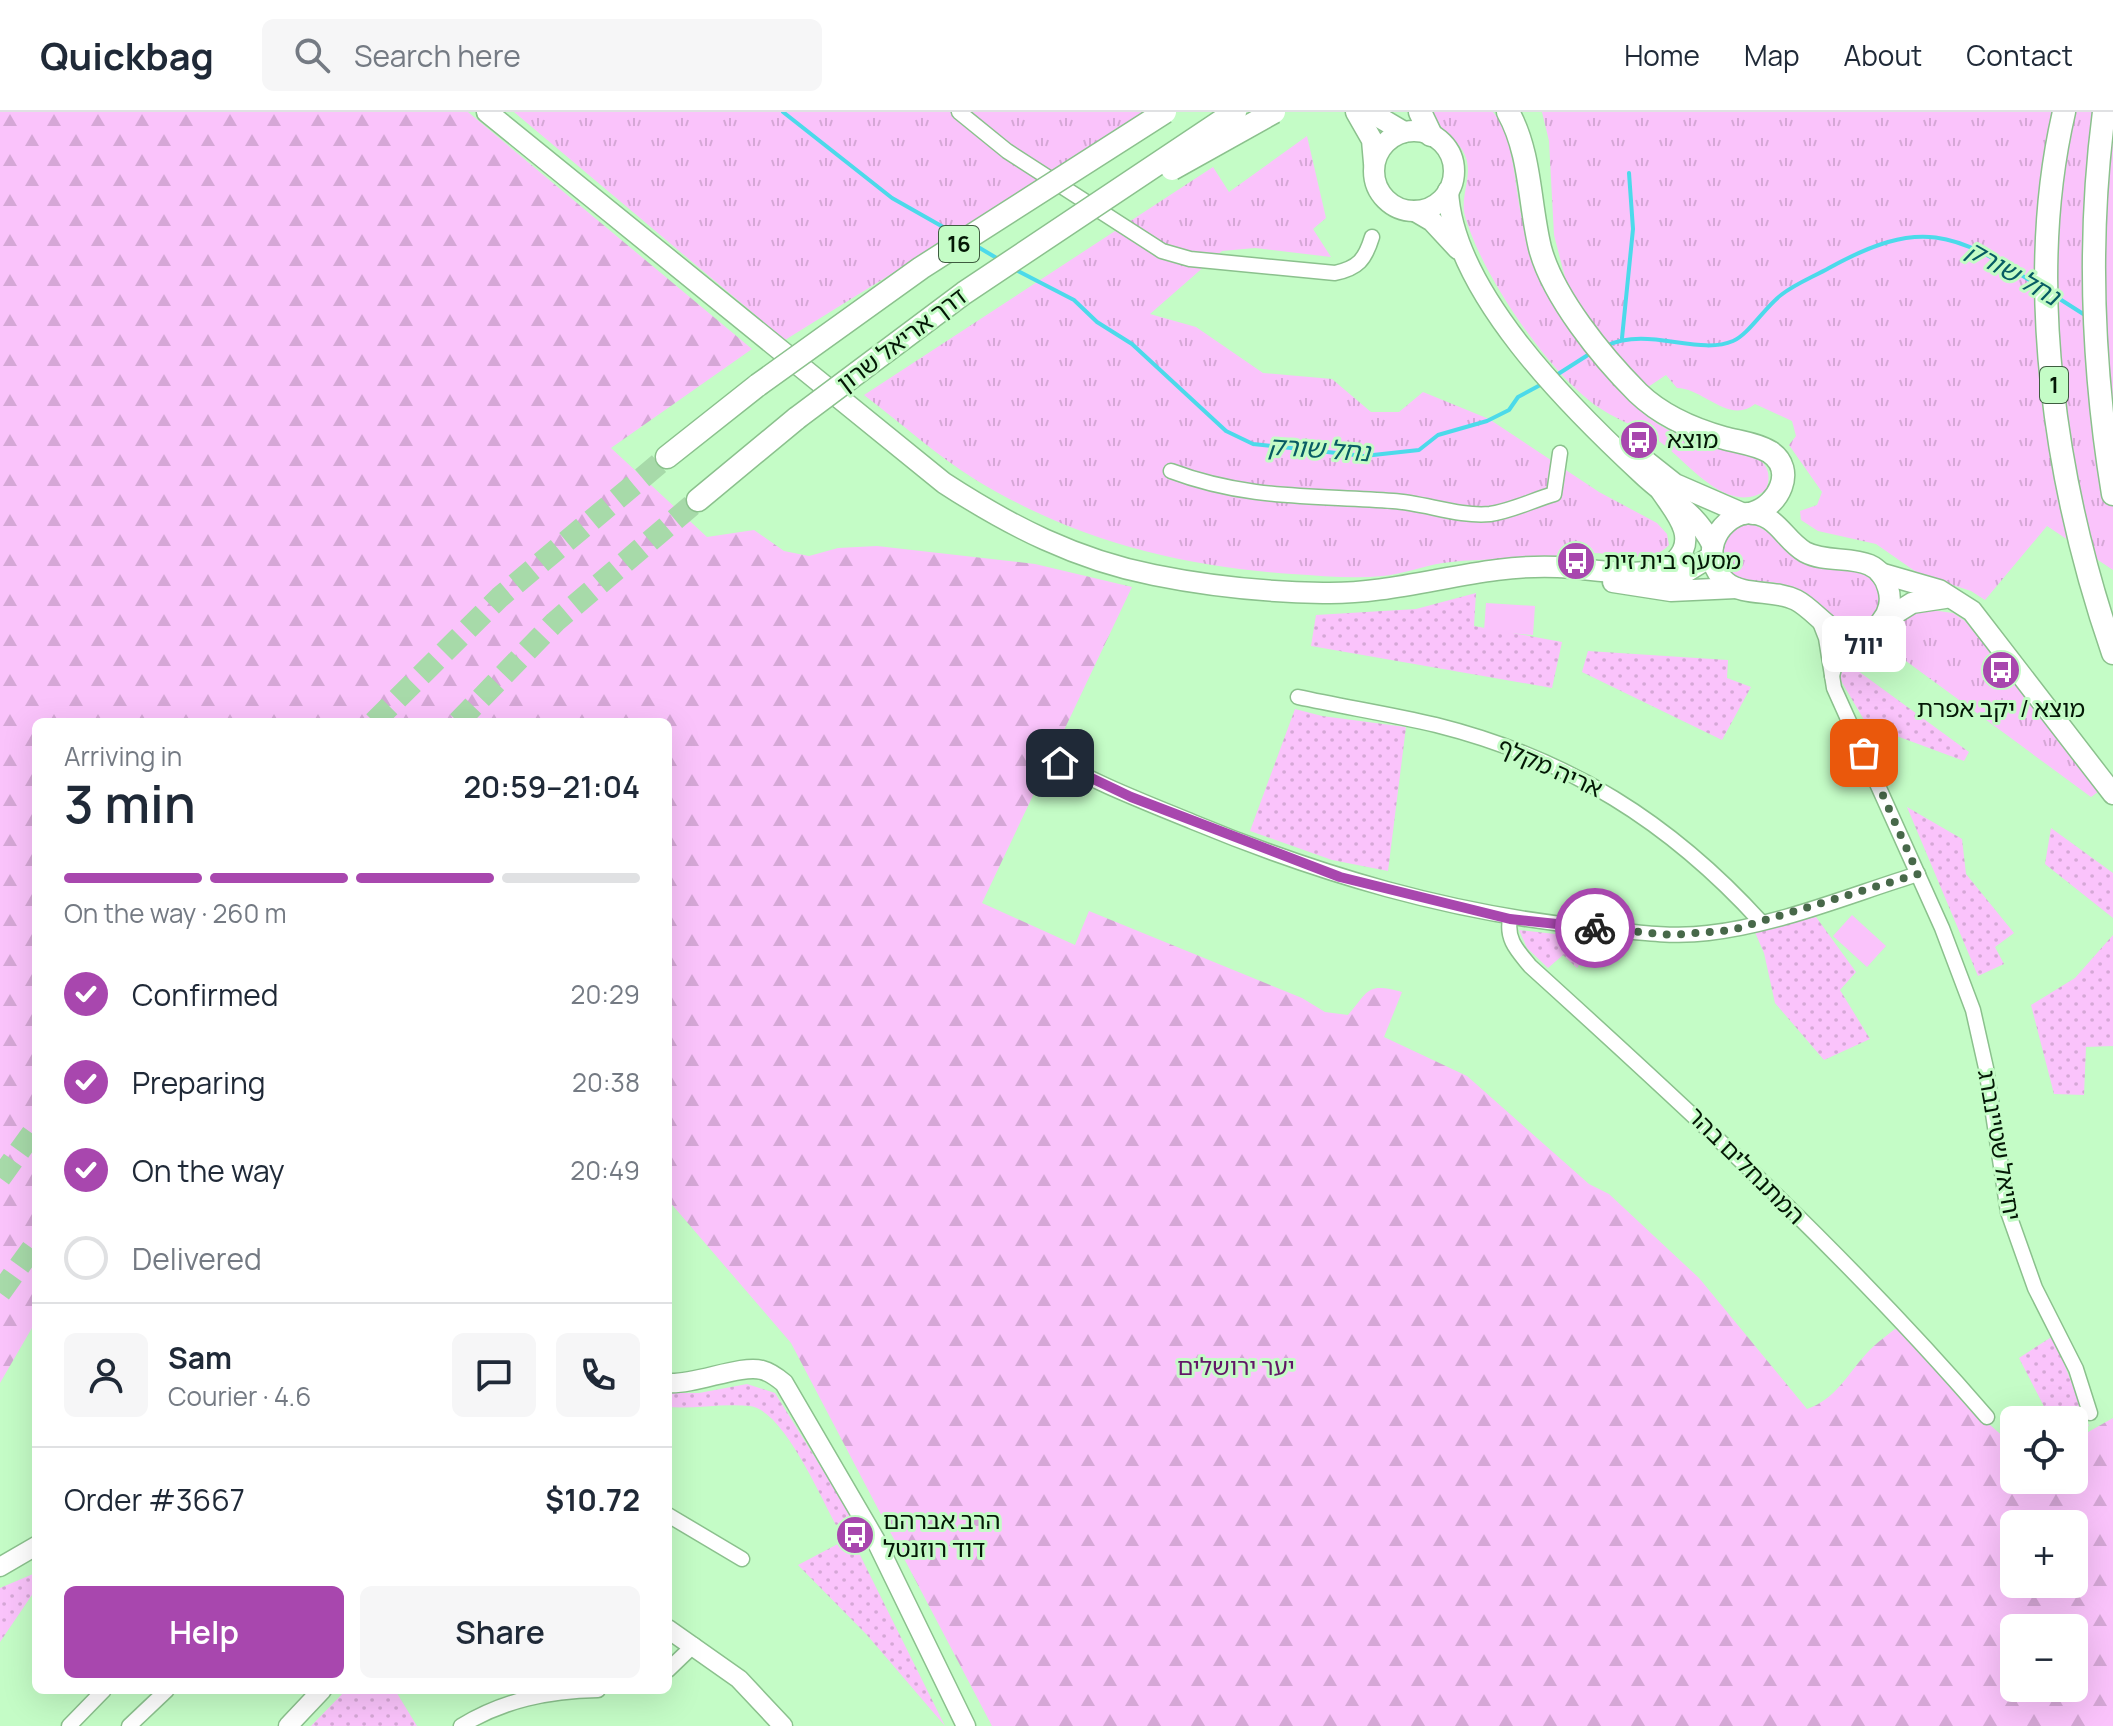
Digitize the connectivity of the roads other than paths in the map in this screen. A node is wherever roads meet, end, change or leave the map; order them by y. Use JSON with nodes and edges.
{"nodes":[{"id":1,"x":487,"y":112,"type":"edge"},
{"id":2,"x":959,"y":112,"type":"edge"},
{"id":3,"x":1165,"y":112,"type":"edge"},
{"id":4,"x":1235,"y":112,"type":"edge"},
{"id":5,"x":1274,"y":112,"type":"edge"},
{"id":6,"x":1356,"y":112,"type":"edge"},
{"id":7,"x":1370,"y":112,"type":"edge"},
{"id":8,"x":1420,"y":112,"type":"edge"},
{"id":9,"x":1508,"y":112,"type":"edge"},
{"id":10,"x":2064,"y":112,"type":"edge"},
{"id":11,"x":2104,"y":112,"type":"edge"},
{"id":12,"x":1404,"y":132,"type":"junction"},
{"id":13,"x":1431,"y":135,"type":"junction"},
{"id":14,"x":1374,"y":167,"type":"junction"},
{"id":15,"x":1448,"y":191,"type":"junction"},
{"id":16,"x":1415,"y":211,"type":"junction"},
{"id":17,"x":1054,"y":230,"type":"junction"},
{"id":18,"x":1372,"y":237,"type":"dead end"},
{"id":19,"x":1466,"y":258,"type":"junction"},
{"id":20,"x":1595,"y":426,"type":"junction"},
{"id":21,"x":1560,"y":453,"type":"dead end"},
{"id":22,"x":667,"y":457,"type":"tunnel mouth"},
{"id":23,"x":1171,"y":471,"type":"dead end"},
{"id":24,"x":1661,"y":491,"type":"junction"},
{"id":25,"x":2113,"y":494,"type":"edge"},
{"id":26,"x":698,"y":500,"type":"tunnel mouth"},
{"id":27,"x":1749,"y":514,"type":"junction"},
{"id":28,"x":1712,"y":548,"type":"junction"},
{"id":29,"x":1616,"y":571,"type":"junction"},
{"id":30,"x":1880,"y":573,"type":"junction"},
{"id":31,"x":1461,"y":576,"type":"junction"},
{"id":32,"x":1736,"y":588,"type":"junction"},
{"id":33,"x":1957,"y":599,"type":"junction"},
{"id":34,"x":1818,"y":619,"type":"junction"},
{"id":35,"x":1881,"y":623,"type":"junction"},
{"id":36,"x":1861,"y":636,"type":"junction"},
{"id":37,"x":2113,"y":653,"type":"edge"},
{"id":38,"x":1834,"y":688,"type":"junction"},
{"id":39,"x":1298,"y":697,"type":"dead end"},
{"id":40,"x":1045,"y":754,"type":"dead end"},
{"id":41,"x":2113,"y":794,"type":"edge"},
{"id":42,"x":1918,"y":874,"type":"junction"},
{"id":43,"x":1510,"y":919,"type":"junction"},
{"id":44,"x":1761,"y":922,"type":"junction"},
{"id":45,"x":672,"y":1383,"type":"edge"},
{"id":46,"x":2090,"y":1413,"type":"dead end"},
{"id":47,"x":1987,"y":1417,"type":"dead end"},
{"id":48,"x":672,"y":1517,"type":"edge"},
{"id":49,"x":32,"y":1548,"type":"edge"},
{"id":50,"x":742,"y":1559,"type":"dead end"},
{"id":51,"x":0,"y":1567,"type":"edge"},
{"id":52,"x":672,"y":1631,"type":"edge"},
{"id":53,"x":694,"y":1645,"type":"junction"},
{"id":54,"x":672,"y":1666,"type":"edge"},
{"id":55,"x":100,"y":1694,"type":"edge"},
{"id":56,"x":163,"y":1694,"type":"edge"},
{"id":57,"x":318,"y":1694,"type":"edge"},
{"id":58,"x":552,"y":1694,"type":"edge"},
{"id":59,"x":69,"y":1726,"type":"edge"},
{"id":60,"x":129,"y":1726,"type":"edge"},
{"id":61,"x":288,"y":1726,"type":"edge"},
{"id":62,"x":461,"y":1726,"type":"edge"},
{"id":63,"x":783,"y":1726,"type":"edge"},
{"id":64,"x":966,"y":1726,"type":"edge"}],
"edges":[{"from":1,"to":31,"type":"main road"},
{"from":2,"to":18,"type":"street"},
{"from":3,"to":22,"type":"highway","name":"דרך אריאל שרון","number":"16","bridge":true},
{"from":4,"to":17,"type":"highway","name":"דרך אריאל שרון","number":"16","bridge":true},
{"from":5,"to":17,"type":"highway","bridge":true},
{"from":6,"to":14,"type":"main road"},
{"from":7,"to":12,"type":"main road"},
{"from":8,"to":13,"type":"highway"},
{"from":9,"to":27,"type":"highway"},
{"from":10,"to":37,"type":"highway","number":"1"},
{"from":11,"to":25,"type":"highway","number":"1"},
{"from":12,"to":13,"type":"main road"},
{"from":12,"to":14,"type":"main road"},
{"from":13,"to":15,"type":"main road"},
{"from":14,"to":16,"type":"main road"},
{"from":15,"to":16,"type":"main road"},
{"from":15,"to":19,"type":"main road"},
{"from":16,"to":19,"type":"main road"},
{"from":17,"to":26,"type":"highway","name":"דרך אריאל שרון","number":"16","bridge":true},
{"from":19,"to":20,"type":"main road"},
{"from":20,"to":24,"type":"main road"},
{"from":20,"to":27,"type":"main road"},
{"from":21,"to":23,"type":"street"},
{"from":24,"to":28,"type":"main road"},
{"from":24,"to":29,"type":"main road"},
{"from":27,"to":28,"type":"main road"},
{"from":27,"to":30,"type":"main road"},
{"from":28,"to":29,"type":"main road"},
{"from":28,"to":32,"type":"main road"},
{"from":29,"to":31,"type":"main road"},
{"from":30,"to":33,"type":"main road"},
{"from":30,"to":35,"type":"main road"},
{"from":31,"to":32,"type":"main road"},
{"from":32,"to":34,"type":"main road"},
{"from":33,"to":35,"type":"main road"},
{"from":33,"to":41,"type":"main road"},
{"from":34,"to":36,"type":"main road"},
{"from":34,"to":38,"type":"street","name":"יחיאל שטיינברג"},
{"from":35,"to":36,"type":"main road"},
{"from":36,"to":38,"type":"street"},
{"from":38,"to":42,"type":"street","name":"יחיאל שטיינברג"},
{"from":39,"to":44,"type":"street","name":"אריה מקלף"},
{"from":40,"to":43,"type":"street"},
{"from":42,"to":44,"type":"street"},
{"from":42,"to":46,"type":"street","name":"יחיאל שטיינברג"},
{"from":43,"to":44,"type":"street"},
{"from":43,"to":47,"type":"street","name":"המתנחלים בהר"},
{"from":45,"to":64,"type":"street"},
{"from":48,"to":50,"type":"street"},
{"from":49,"to":51,"type":"street"},
{"from":52,"to":53,"type":"street"},
{"from":53,"to":54,"type":"street"},
{"from":53,"to":63,"type":"street"},
{"from":55,"to":59,"type":"street"},
{"from":56,"to":60,"type":"street"},
{"from":57,"to":61,"type":"street"},
{"from":58,"to":62,"type":"street"}]}
